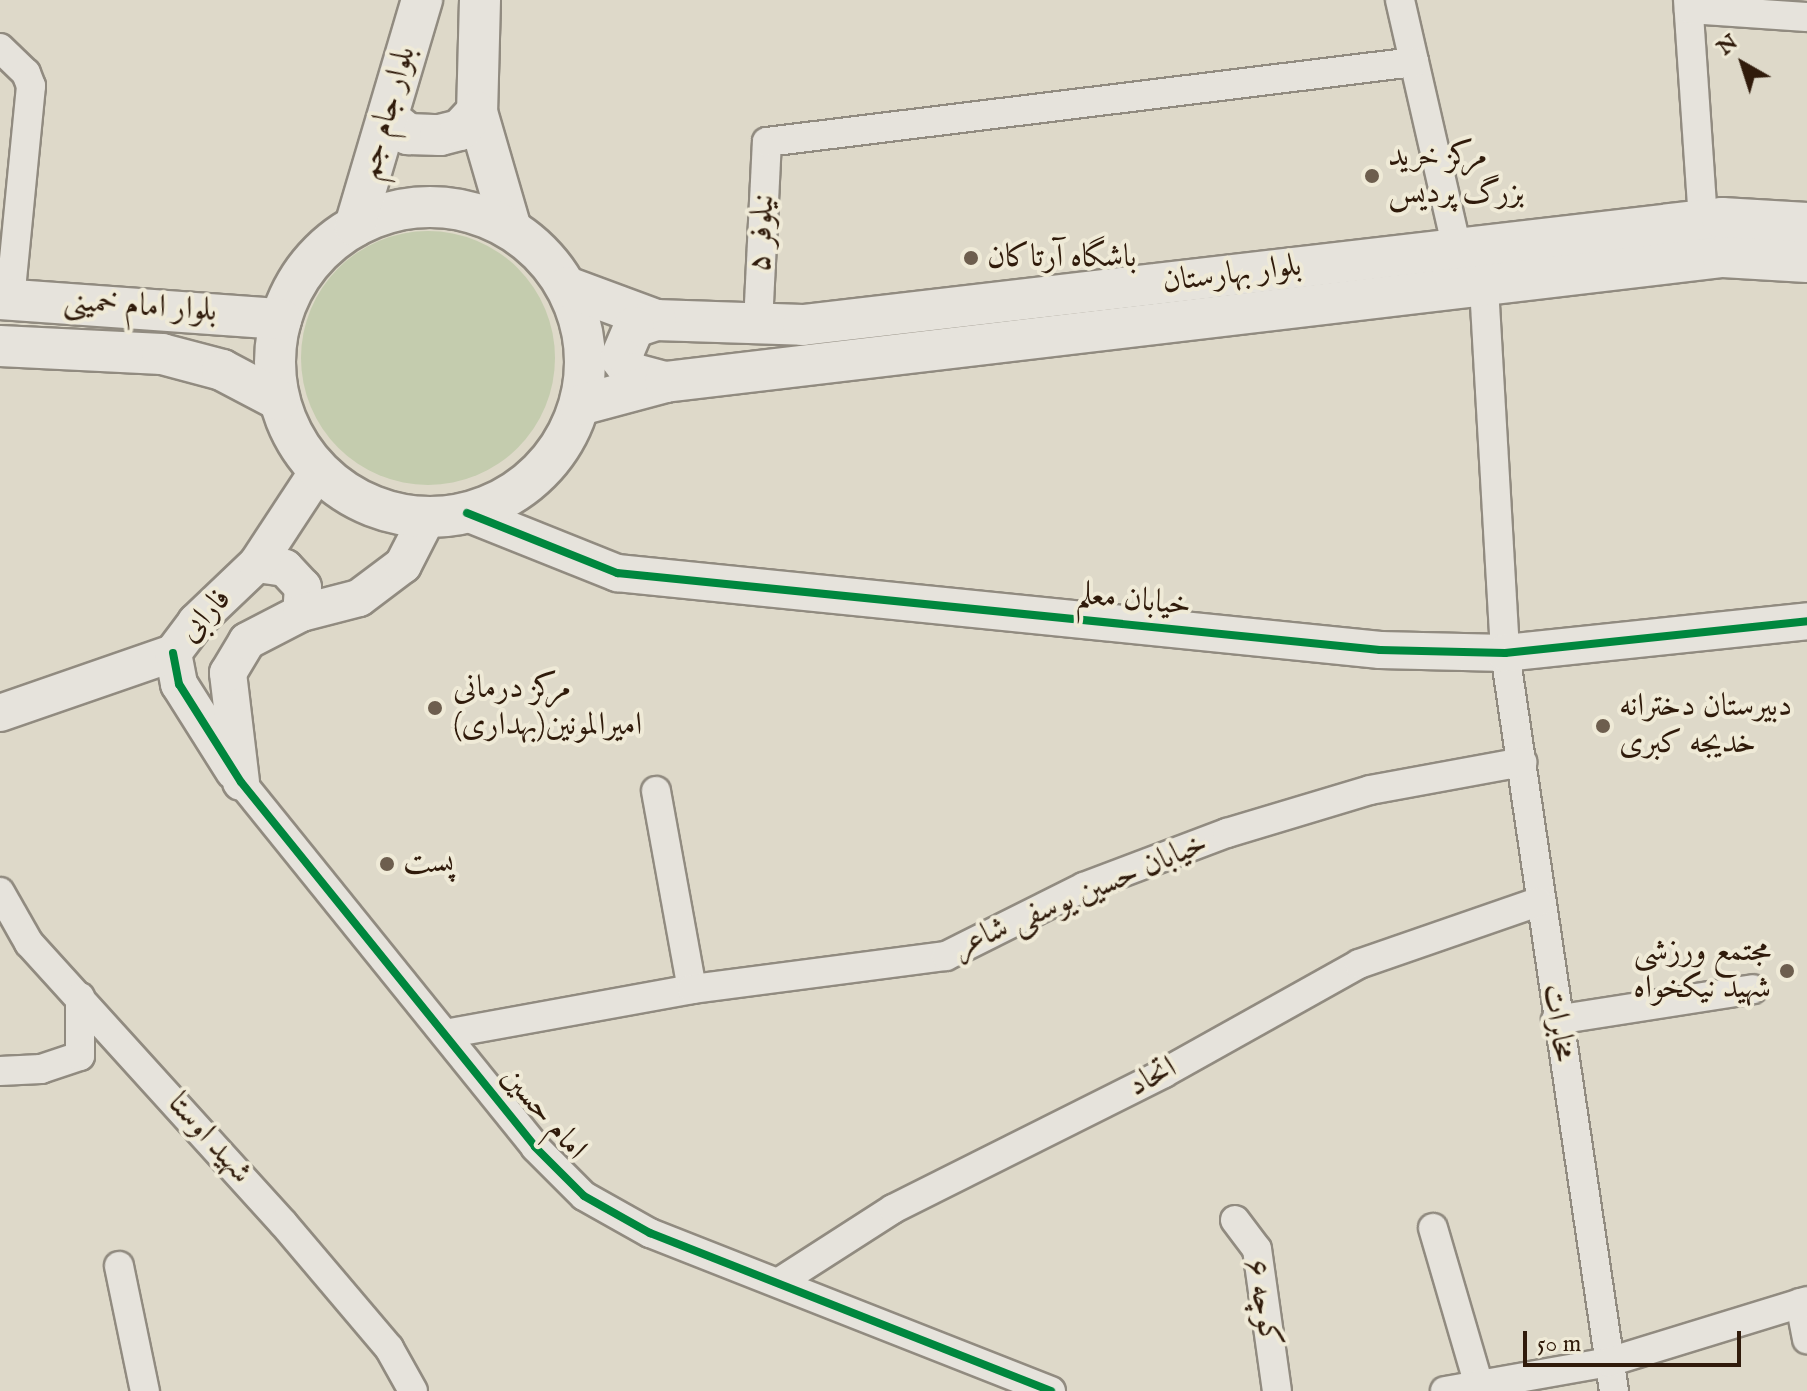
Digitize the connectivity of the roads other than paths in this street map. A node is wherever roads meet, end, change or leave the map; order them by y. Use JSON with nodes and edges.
{"nodes":[{"id":1,"x":422,"y":0,"type":"edge"},
{"id":2,"x":480,"y":0,"type":"edge"},
{"id":3,"x":1400,"y":0,"type":"edge"},
{"id":4,"x":1688,"y":4,"type":"edge"},
{"id":5,"x":1807,"y":17,"type":"edge"},
{"id":6,"x":0,"y":48,"type":"edge"},
{"id":7,"x":1414,"y":62,"type":"junction"},
{"id":8,"x":477,"y":112,"type":"junction"},
{"id":9,"x":388,"y":118,"type":"junction"},
{"id":10,"x":1703,"y":220,"type":"junction"},
{"id":11,"x":1807,"y":223,"type":"edge"},
{"id":12,"x":355,"y":226,"type":"junction"},
{"id":13,"x":511,"y":229,"type":"junction"},
{"id":14,"x":1457,"y":249,"type":"junction"},
{"id":15,"x":1807,"y":262,"type":"edge"},
{"id":16,"x":567,"y":287,"type":"junction"},
{"id":17,"x":1484,"y":287,"type":"junction"},
{"id":18,"x":5,"y":299,"type":"edge"},
{"id":19,"x":281,"y":319,"type":"junction"},
{"id":20,"x":656,"y":320,"type":"junction"},
{"id":21,"x":758,"y":324,"type":"junction"},
{"id":22,"x":0,"y":346,"type":"edge"},
{"id":23,"x":665,"y":382,"type":"junction"},
{"id":24,"x":279,"y":400,"type":"junction"},
{"id":25,"x":580,"y":405,"type":"junction"},
{"id":26,"x":318,"y":471,"type":"junction"},
{"id":27,"x":467,"y":513,"type":"junction"},
{"id":28,"x":427,"y":518,"type":"junction"},
{"id":29,"x":257,"y":564,"type":"junction"},
{"id":30,"x":301,"y":613,"type":"junction"},
{"id":31,"x":1807,"y":621,"type":"edge"},
{"id":32,"x":173,"y":653,"type":"junction"},
{"id":33,"x":1505,"y":653,"type":"junction"},
{"id":34,"x":0,"y":713,"type":"edge"},
{"id":35,"x":1522,"y":762,"type":"junction"},
{"id":36,"x":241,"y":782,"type":"junction"},
{"id":37,"x":656,"y":791,"type":"dead end"},
{"id":38,"x":0,"y":892,"type":"edge"},
{"id":39,"x":1538,"y":902,"type":"junction"},
{"id":40,"x":692,"y":989,"type":"junction"},
{"id":41,"x":1753,"y":989,"type":"dead end"},
{"id":42,"x":80,"y":997,"type":"junction"},
{"id":43,"x":1556,"y":1020,"type":"junction"},
{"id":44,"x":445,"y":1034,"type":"junction"},
{"id":45,"x":0,"y":1071,"type":"edge"},
{"id":46,"x":1235,"y":1220,"type":"dead end"},
{"id":47,"x":1433,"y":1228,"type":"dead end"},
{"id":48,"x":119,"y":1266,"type":"dead end"},
{"id":49,"x":781,"y":1281,"type":"junction"},
{"id":50,"x":1803,"y":1302,"type":"edge"},
{"id":51,"x":1807,"y":1339,"type":"edge"},
{"id":52,"x":1609,"y":1362,"type":"junction"},
{"id":53,"x":1479,"y":1385,"type":"junction"},
{"id":54,"x":145,"y":1391,"type":"edge"},
{"id":55,"x":413,"y":1391,"type":"edge"},
{"id":56,"x":1051,"y":1391,"type":"edge"},
{"id":57,"x":1277,"y":1391,"type":"edge"},
{"id":58,"x":1445,"y":1391,"type":"edge"},
{"id":59,"x":1614,"y":1391,"type":"edge"}],
"edges":[{"from":1,"to":9,"type":"main road","name":"بلوار جام جم"},
{"from":2,"to":8,"type":"main road"},
{"from":3,"to":7,"type":"street"},
{"from":4,"to":5,"type":"street"},
{"from":4,"to":10,"type":"street"},
{"from":6,"to":18,"type":"street"},
{"from":7,"to":14,"type":"street"},
{"from":7,"to":21,"type":"street","name":"نیلوفر ۵"},
{"from":8,"to":9,"type":"main road"},
{"from":8,"to":13,"type":"main road"},
{"from":9,"to":12,"type":"main road","name":"بلوار جام جم"},
{"from":10,"to":11,"type":"main road","name":"بلوار بهارستان"},
{"from":10,"to":14,"type":"main road","name":"بلوار بهارستان"},
{"from":12,"to":13,"type":"main road"},
{"from":12,"to":19,"type":"main road"},
{"from":13,"to":16,"type":"main road"},
{"from":14,"to":21,"type":"main road","name":"بلوار بهارستان"},
{"from":15,"to":17,"type":"main road","name":"بلوار بهارستان"},
{"from":16,"to":20,"type":"main road","name":"بلوار بهارستان"},
{"from":16,"to":25,"type":"main road"},
{"from":17,"to":23,"type":"main road","name":"بلوار بهارستان"},
{"from":17,"to":33,"type":"street","name":"مخابرات"},
{"from":18,"to":19,"type":"main road","name":"بلوار امام خمینی"},
{"from":19,"to":24,"type":"main road"},
{"from":20,"to":21,"type":"main road","name":"بلوار بهارستان"},
{"from":20,"to":23,"type":"main road"},
{"from":22,"to":24,"type":"main road","name":"بلوار امام خمینی"},
{"from":23,"to":25,"type":"main road","name":"بلوار بهارستان"},
{"from":24,"to":26,"type":"main road"},
{"from":25,"to":27,"type":"main road"},
{"from":26,"to":28,"type":"main road"},
{"from":26,"to":29,"type":"street","name":"فارابی"},
{"from":27,"to":28,"type":"main road"},
{"from":27,"to":33,"type":"street","name":"خیابان معلم"},
{"from":28,"to":30,"type":"street","name":"فارابی"},
{"from":29,"to":30,"type":"street"},
{"from":29,"to":32,"type":"street","name":"فارابی"},
{"from":30,"to":36,"type":"street","name":"فارابی"},
{"from":31,"to":33,"type":"street","name":"خیابان معلم"},
{"from":32,"to":34,"type":"street","name":"فارابی"},
{"from":32,"to":36,"type":"street","name":"امام حسین"},
{"from":33,"to":35,"type":"street","name":"مخابرات"},
{"from":35,"to":39,"type":"street","name":"مخابرات"},
{"from":35,"to":40,"type":"street","name":"خیابان حسین یوسفی شاعر"},
{"from":36,"to":44,"type":"street","name":"امام حسین"},
{"from":37,"to":40,"type":"street"},
{"from":38,"to":42,"type":"street","name":"شهید اوستا"},
{"from":39,"to":43,"type":"street","name":"مخابرات"},
{"from":39,"to":49,"type":"street","name":"اتحاد"},
{"from":40,"to":44,"type":"street","name":"خیابان حسین یوسفی شاعر"},
{"from":41,"to":43,"type":"street"},
{"from":42,"to":45,"type":"street"},
{"from":42,"to":55,"type":"street","name":"شهید اوستا"},
{"from":43,"to":52,"type":"street","name":"مخابرات"},
{"from":44,"to":49,"type":"street","name":"امام حسین"},
{"from":46,"to":57,"type":"street","name":"کوچه ۶"},
{"from":47,"to":53,"type":"street"},
{"from":48,"to":54,"type":"street"},
{"from":49,"to":56,"type":"street","name":"امام حسین"},
{"from":50,"to":51,"type":"street"},
{"from":50,"to":52,"type":"street"},
{"from":52,"to":53,"type":"street"},
{"from":52,"to":59,"type":"street","name":"مخابرات"},
{"from":53,"to":58,"type":"street"}]}
